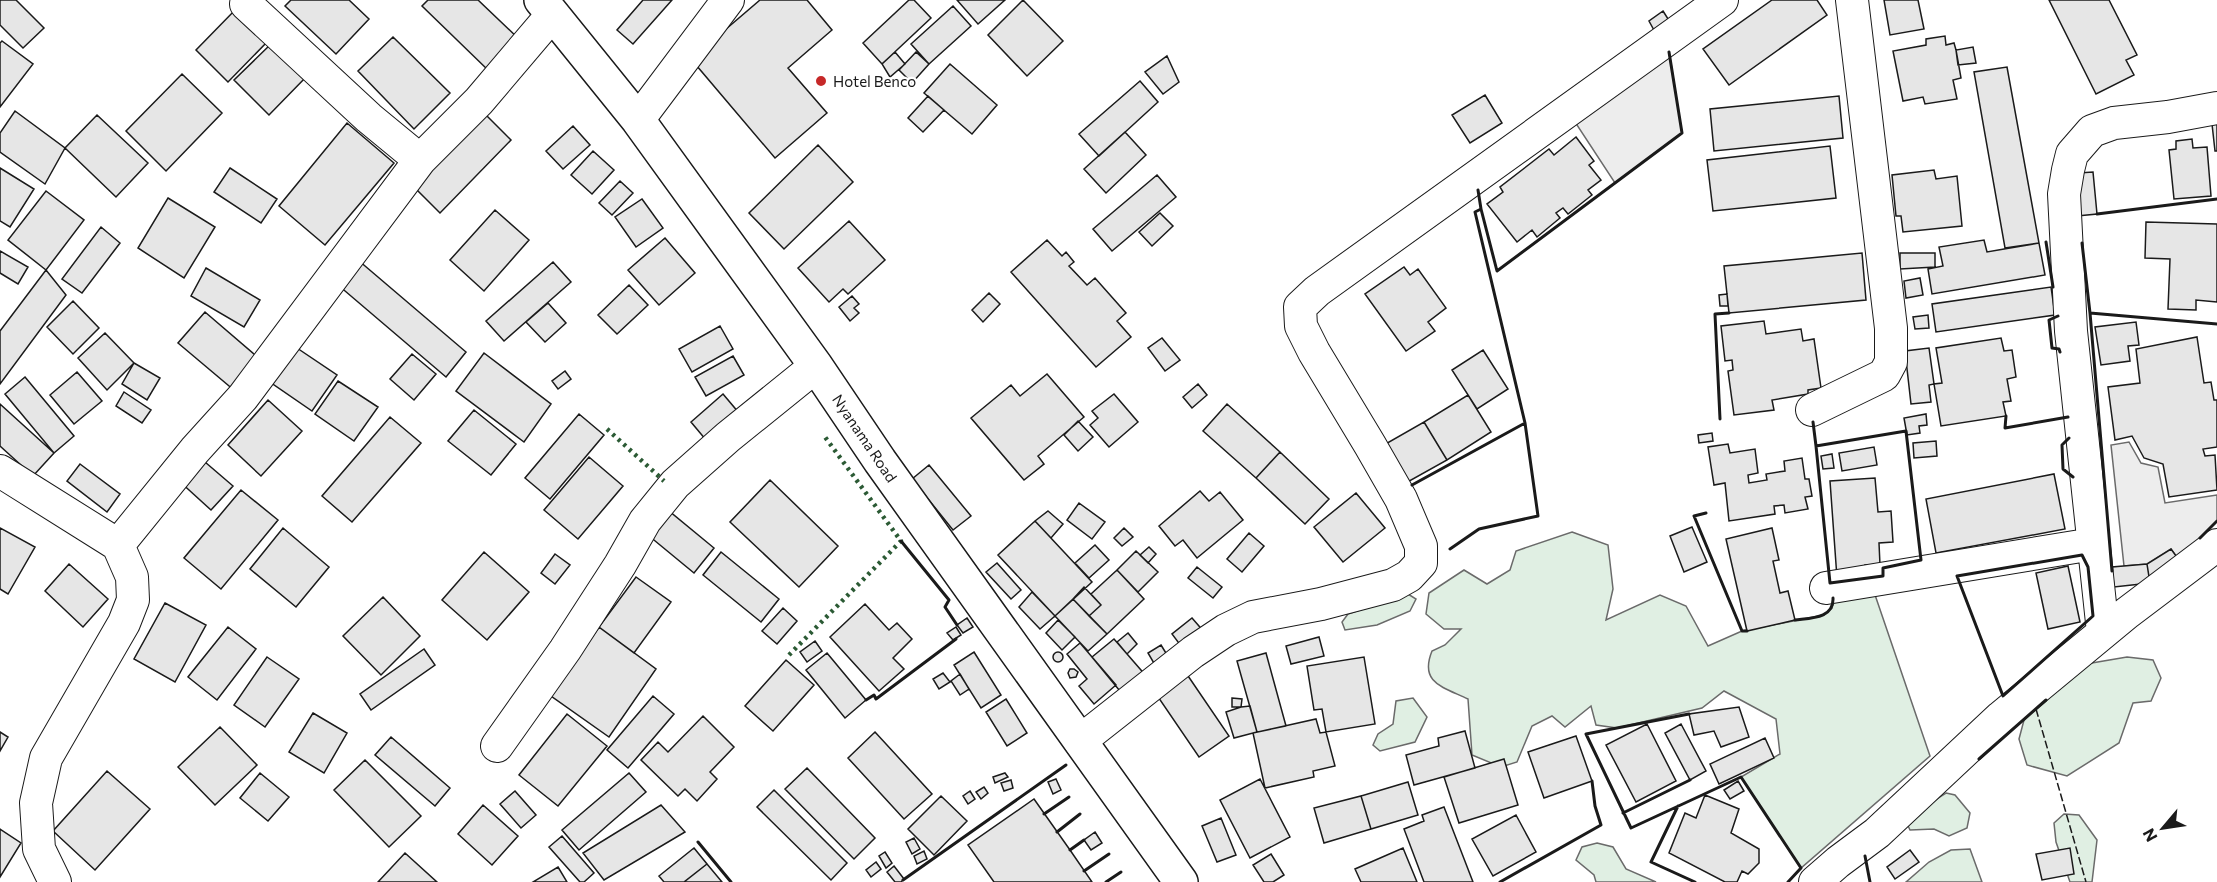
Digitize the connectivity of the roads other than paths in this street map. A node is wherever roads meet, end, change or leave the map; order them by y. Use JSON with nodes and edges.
{"nodes":[{"id":1,"x":728,"y":0,"type":"edge"},
{"id":2,"x":1722,"y":0,"type":"edge"},
{"id":3,"x":1852,"y":0,"type":"edge"},
{"id":4,"x":246,"y":4,"type":"dead end"},
{"id":5,"x":546,"y":7,"type":"edge"},
{"id":6,"x":2217,"y":108,"type":"edge"},
{"id":7,"x":638,"y":120,"type":"junction"},
{"id":8,"x":420,"y":160,"type":"junction"},
{"id":9,"x":816,"y":366,"type":"junction"},
{"id":10,"x":1812,"y":410,"type":"dead end"},
{"id":11,"x":0,"y":471,"type":"edge"},
{"id":12,"x":2093,"y":544,"type":"junction"},
{"id":13,"x":118,"y":545,"type":"junction"},
{"id":14,"x":2217,"y":545,"type":"edge"},
{"id":15,"x":1826,"y":588,"type":"dead end"},
{"id":16,"x":2103,"y":632,"type":"junction"},
{"id":17,"x":1080,"y":741,"type":"junction"},
{"id":18,"x":497,"y":746,"type":"dead end"},
{"id":19,"x":55,"y":882,"type":"edge"},
{"id":20,"x":1181,"y":882,"type":"edge"},
{"id":21,"x":1815,"y":882,"type":"edge"}],
"edges":[{"from":1,"to":7,"type":"street"},
{"from":2,"to":17,"type":"street"},
{"from":3,"to":10,"type":"street"},
{"from":4,"to":8,"type":"street"},
{"from":5,"to":7,"type":"street","name":"Nyanama Road"},
{"from":5,"to":8,"type":"street"},
{"from":6,"to":12,"type":"street"},
{"from":7,"to":9,"type":"street","name":"Nyanama Road"},
{"from":8,"to":13,"type":"street"},
{"from":9,"to":17,"type":"street","name":"Nyanama Road"},
{"from":9,"to":18,"type":"street"},
{"from":11,"to":13,"type":"street"},
{"from":12,"to":15,"type":"street"},
{"from":12,"to":16,"type":"street"},
{"from":13,"to":19,"type":"street"},
{"from":14,"to":16,"type":"street"},
{"from":16,"to":21,"type":"street"},
{"from":17,"to":20,"type":"street","name":"Nyanama Road"}]}
